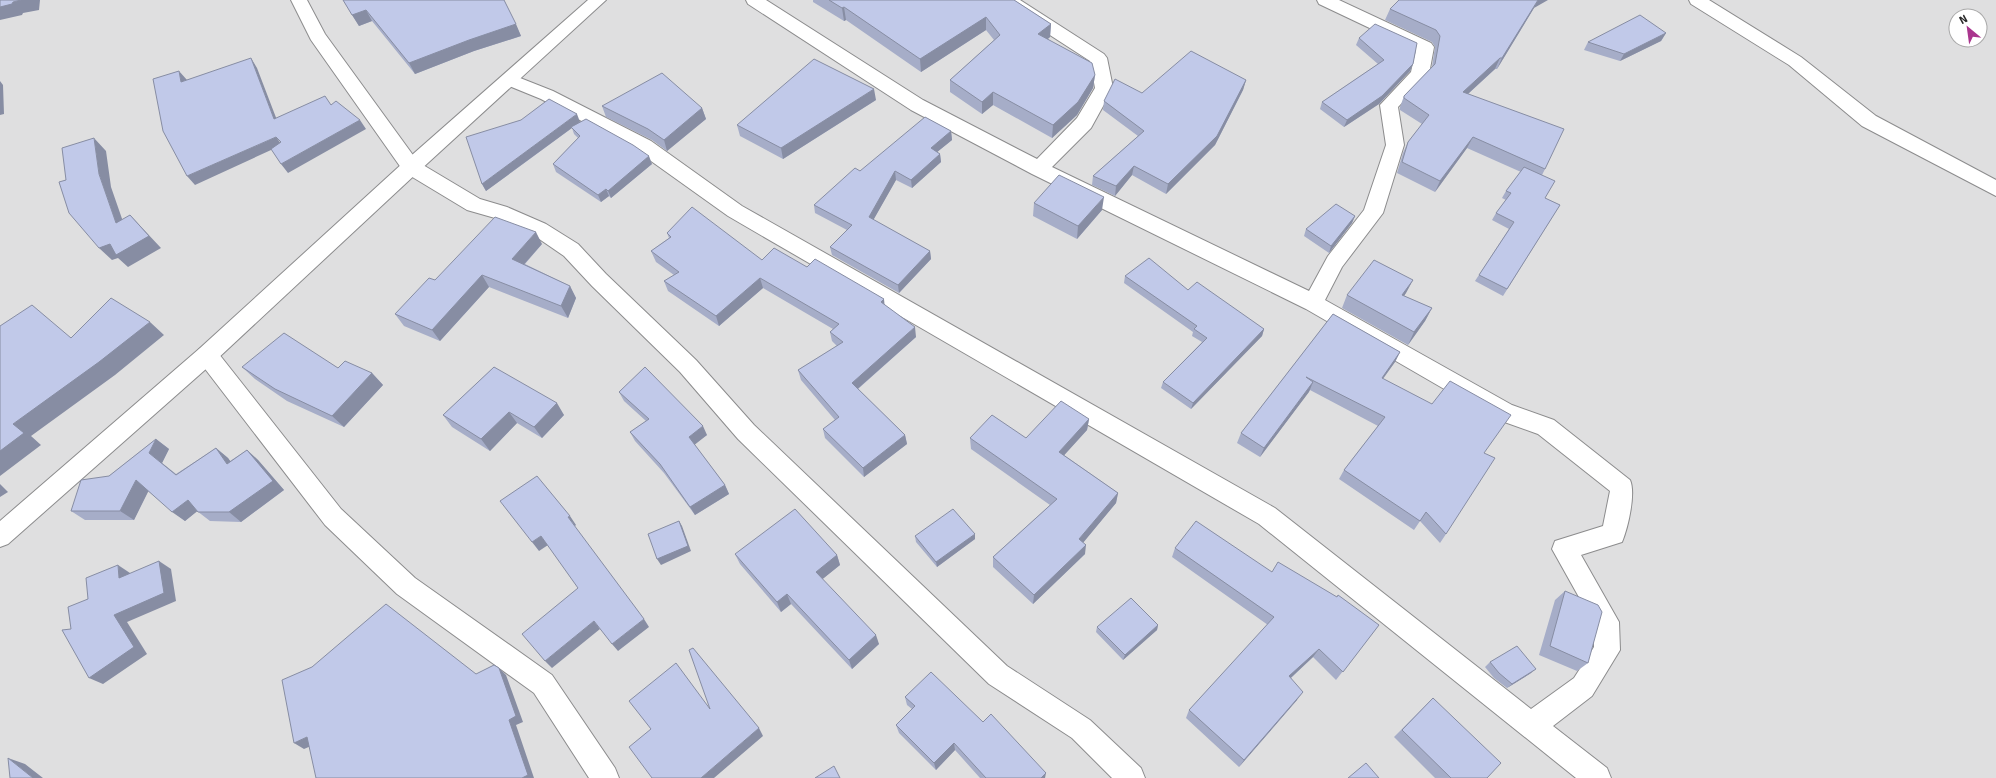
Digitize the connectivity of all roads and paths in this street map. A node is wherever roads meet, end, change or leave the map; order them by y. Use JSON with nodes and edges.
{"nodes":[{"id":1,"x":299,"y":0,"type":"edge"},
{"id":2,"x":598,"y":0,"type":"edge"},
{"id":3,"x":754,"y":0,"type":"edge"},
{"id":4,"x":1008,"y":0,"type":"edge"},
{"id":5,"x":1325,"y":0,"type":"edge"},
{"id":6,"x":1698,"y":0,"type":"edge"},
{"id":7,"x":510,"y":80,"type":"junction"},
{"id":8,"x":411,"y":167,"type":"junction"},
{"id":9,"x":1039,"y":169,"type":"junction"},
{"id":10,"x":1996,"y":188,"type":"edge"},
{"id":11,"x":1313,"y":303,"type":"junction"},
{"id":12,"x":207,"y":355,"type":"junction"},
{"id":13,"x":0,"y":536,"type":"edge"},
{"id":14,"x":1531,"y":726,"type":"junction"},
{"id":15,"x":605,"y":778,"type":"edge"},
{"id":16,"x":1131,"y":778,"type":"edge"},
{"id":17,"x":1597,"y":778,"type":"edge"}],
"edges":[{"from":1,"to":8,"type":"main road"},
{"from":2,"to":7,"type":"main road"},
{"from":3,"to":9,"type":"main road"},
{"from":4,"to":9,"type":"main road"},
{"from":5,"to":11,"type":"main road"},
{"from":6,"to":10,"type":"main road"},
{"from":7,"to":8,"type":"main road"},
{"from":7,"to":14,"type":"main road"},
{"from":8,"to":12,"type":"main road"},
{"from":8,"to":16,"type":"main road"},
{"from":9,"to":11,"type":"main road"},
{"from":11,"to":14,"type":"main road"},
{"from":12,"to":13,"type":"main road"},
{"from":12,"to":15,"type":"main road"},
{"from":14,"to":17,"type":"main road"}]}
